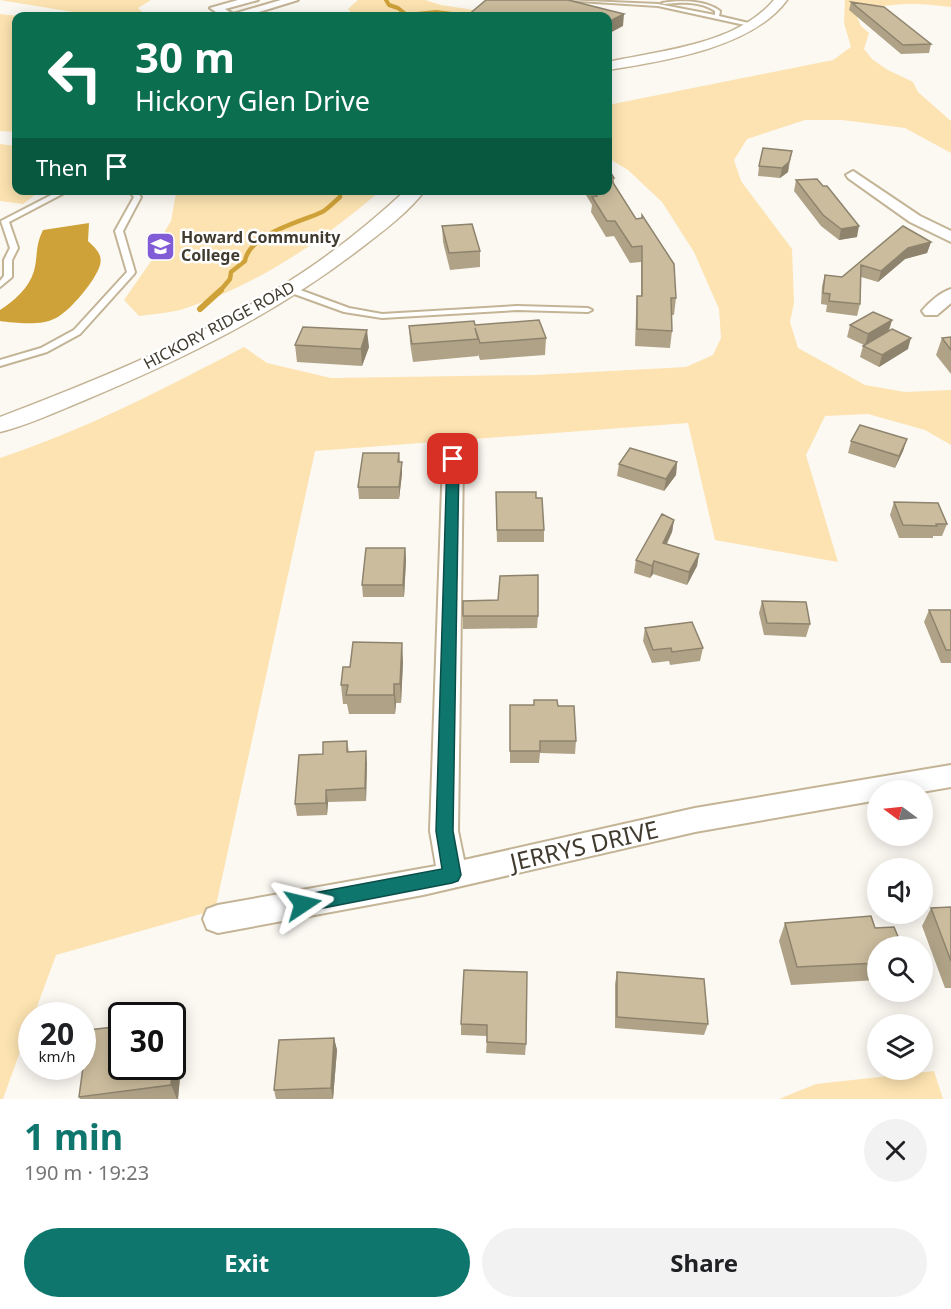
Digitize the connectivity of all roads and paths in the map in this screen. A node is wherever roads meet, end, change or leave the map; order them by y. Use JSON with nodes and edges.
{"nodes":[{"id":1,"x":253,"y":0,"type":"edge"},
{"id":2,"x":293,"y":0,"type":"edge"},
{"id":3,"x":565,"y":0,"type":"edge"},
{"id":4,"x":781,"y":0,"type":"edge"},
{"id":5,"x":658,"y":5,"type":"junction"},
{"id":6,"x":222,"y":12,"type":"edge"},
{"id":7,"x":250,"y":12,"type":"edge"},
{"id":8,"x":717,"y":16,"type":"junction"},
{"id":9,"x":754,"y":25,"type":"junction"},
{"id":10,"x":612,"y":65,"type":"edge"},
{"id":11,"x":853,"y":175,"type":"dead end"},
{"id":12,"x":57,"y":195,"type":"edge"},
{"id":13,"x":136,"y":195,"type":"edge"},
{"id":14,"x":411,"y":195,"type":"edge"},
{"id":15,"x":951,"y":237,"type":"edge"},
{"id":16,"x":0,"y":285,"type":"edge"},
{"id":17,"x":289,"y":290,"type":"junction"},
{"id":18,"x":951,"y":294,"type":"edge"},
{"id":19,"x":588,"y":310,"type":"dead end"},
{"id":20,"x":931,"y":311,"type":"dead end"},
{"id":21,"x":0,"y":363,"type":"edge"},
{"id":22,"x":0,"y":425,"type":"edge"},
{"id":23,"x":453,"y":459,"type":"dead end"},
{"id":24,"x":951,"y":776,"type":"edge"},
{"id":25,"x":452,"y":875,"type":"junction"},
{"id":26,"x":218,"y":919,"type":"dead end"}],
"edges":[{"from":1,"to":6,"type":"street"},
{"from":2,"to":7,"type":"street"},
{"from":3,"to":5,"type":"lane"},
{"from":4,"to":9,"type":"street"},
{"from":5,"to":8,"type":"lane"},
{"from":5,"to":8,"type":"lane"},
{"from":8,"to":9,"type":"lane"},
{"from":9,"to":10,"type":"street"},
{"from":11,"to":15,"type":"street"},
{"from":12,"to":16,"type":"lane"},
{"from":13,"to":21,"type":"lane"},
{"from":14,"to":17,"type":"street","name":"HICKORY RIDGE ROAD"},
{"from":17,"to":19,"type":"lane"},
{"from":17,"to":22,"type":"street","name":"HICKORY RIDGE ROAD"},
{"from":18,"to":20,"type":"street"},
{"from":23,"to":25,"type":"street"},
{"from":24,"to":25,"type":"street","name":"JERRYS DRIVE"},
{"from":25,"to":26,"type":"street","name":"JERRYS DRIVE"}]}
